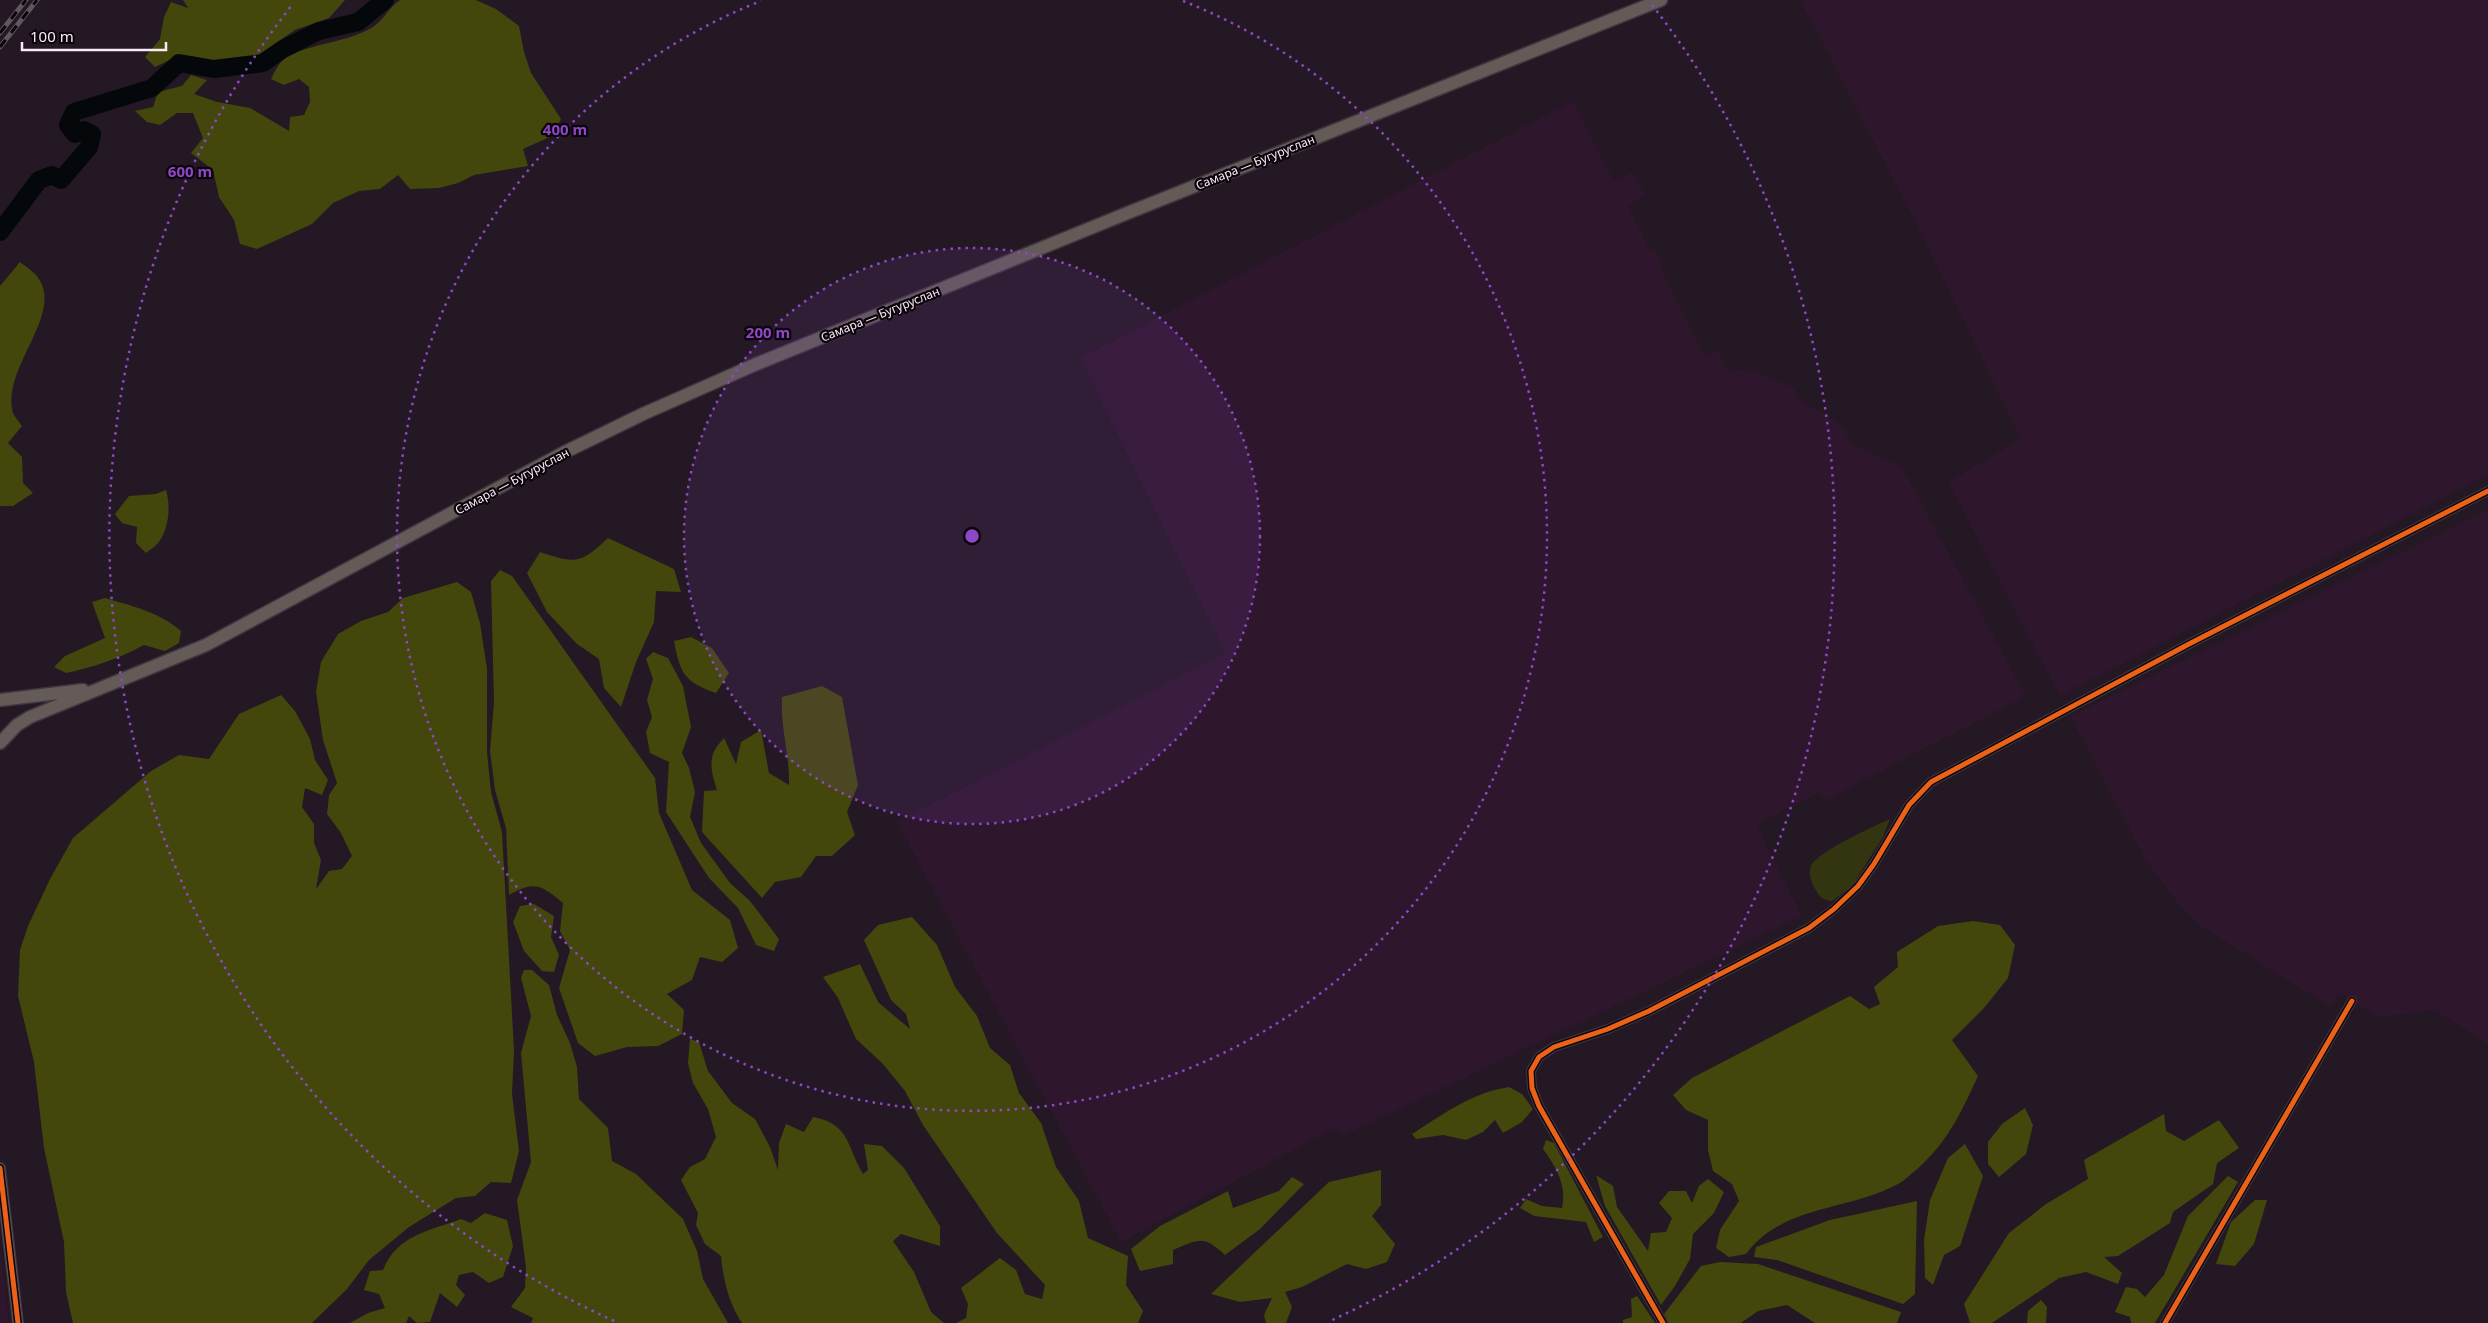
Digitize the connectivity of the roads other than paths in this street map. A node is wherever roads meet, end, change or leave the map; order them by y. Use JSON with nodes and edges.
{"nodes":[{"id":1,"x":1660,"y":0,"type":"edge"},
{"id":2,"x":2488,"y":492,"type":"edge"},
{"id":3,"x":95,"y":689,"type":"junction"},
{"id":4,"x":0,"y":700,"type":"edge"},
{"id":5,"x":0,"y":743,"type":"edge"},
{"id":6,"x":2352,"y":1001,"type":"dead end"},
{"id":7,"x":0,"y":1168,"type":"edge"},
{"id":8,"x":18,"y":1323,"type":"edge"},
{"id":9,"x":1663,"y":1323,"type":"edge"},
{"id":10,"x":2165,"y":1323,"type":"edge"}],
"edges":[{"from":1,"to":3,"type":"main road","name":"Самара — Бугуруслан"},
{"from":2,"to":9,"type":"street"},
{"from":3,"to":4,"type":"main road","name":"Самара — Бугуруслан"},
{"from":3,"to":5,"type":"main road","name":"Самара — Бугуруслан"},
{"from":6,"to":10,"type":"street"},
{"from":7,"to":8,"type":"street"}]}
